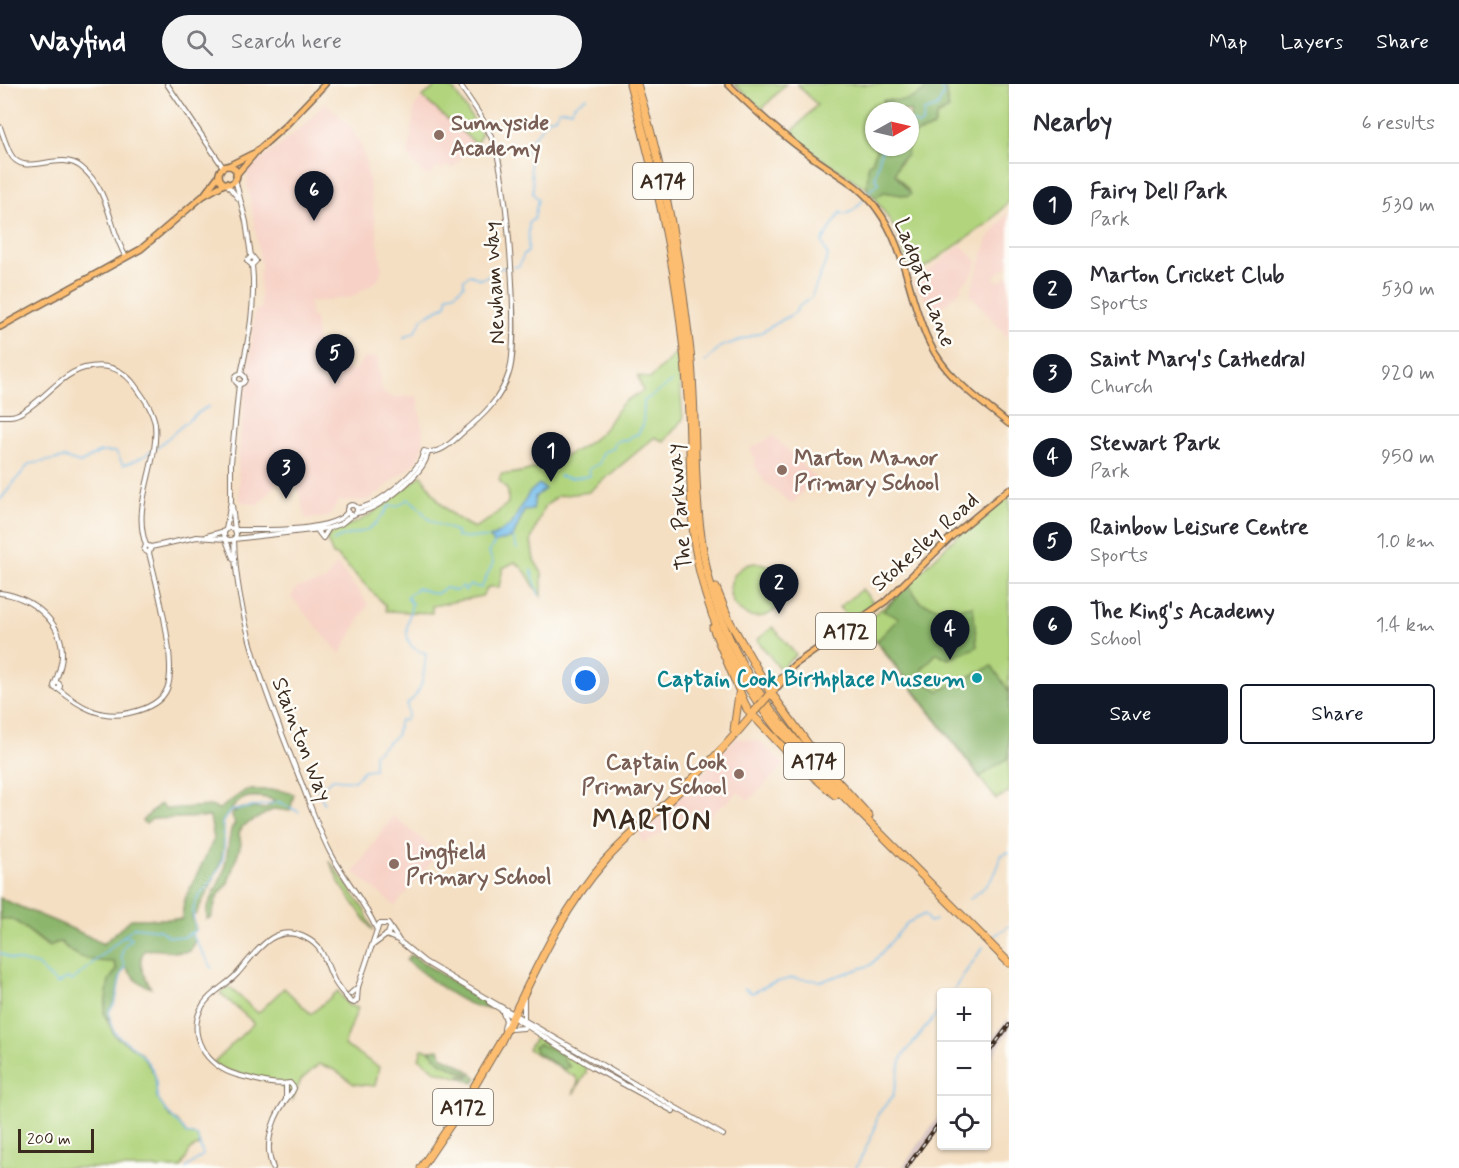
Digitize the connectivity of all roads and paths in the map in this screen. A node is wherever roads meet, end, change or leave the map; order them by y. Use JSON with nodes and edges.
{"nodes":[{"id":1,"x":167,"y":84,"type":"edge"},
{"id":2,"x":325,"y":84,"type":"edge"},
{"id":3,"x":459,"y":84,"type":"edge"},
{"id":4,"x":630,"y":84,"type":"edge"},
{"id":5,"x":638,"y":84,"type":"edge"},
{"id":6,"x":728,"y":84,"type":"edge"},
{"id":7,"x":0,"y":127,"type":"edge"},
{"id":8,"x":256,"y":152,"type":"junction"},
{"id":9,"x":226,"y":167,"type":"junction"},
{"id":10,"x":219,"y":175,"type":"junction"},
{"id":11,"x":236,"y":177,"type":"junction"},
{"id":12,"x":226,"y":183,"type":"junction"},
{"id":13,"x":203,"y":196,"type":"junction"},
{"id":14,"x":239,"y":199,"type":"junction"},
{"id":15,"x":126,"y":257,"type":"junction"},
{"id":16,"x":0,"y":327,"type":"edge"},
{"id":17,"x":0,"y":416,"type":"edge"},
{"id":18,"x":1009,"y":424,"type":"edge"},
{"id":19,"x":1009,"y":489,"type":"edge"},
{"id":20,"x":231,"y":501,"type":"junction"},
{"id":21,"x":348,"y":511,"type":"junction"},
{"id":22,"x":355,"y":512,"type":"junction"},
{"id":23,"x":700,"y":516,"type":"junction"},
{"id":24,"x":329,"y":528,"type":"junction"},
{"id":25,"x":225,"y":530,"type":"junction"},
{"id":26,"x":235,"y":530,"type":"junction"},
{"id":27,"x":317,"y":530,"type":"junction"},
{"id":28,"x":206,"y":536,"type":"junction"},
{"id":29,"x":226,"y":539,"type":"junction"},
{"id":30,"x":234,"y":539,"type":"junction"},
{"id":31,"x":149,"y":546,"type":"junction"},
{"id":32,"x":696,"y":552,"type":"junction"},
{"id":33,"x":235,"y":562,"type":"junction"},
{"id":34,"x":0,"y":593,"type":"edge"},
{"id":35,"x":761,"y":675,"type":"junction"},
{"id":36,"x":780,"y":680,"type":"junction"},
{"id":37,"x":739,"y":692,"type":"junction"},
{"id":38,"x":769,"y":693,"type":"junction"},
{"id":39,"x":779,"y":704,"type":"junction"},
{"id":40,"x":752,"y":712,"type":"junction"},
{"id":41,"x":765,"y":729,"type":"junction"},
{"id":42,"x":734,"y":733,"type":"junction"},
{"id":43,"x":869,"y":820,"type":"junction"},
{"id":44,"x":372,"y":916,"type":"junction"},
{"id":45,"x":382,"y":922,"type":"junction"},
{"id":46,"x":390,"y":927,"type":"junction"},
{"id":47,"x":377,"y":930,"type":"junction"},
{"id":48,"x":385,"y":936,"type":"junction"},
{"id":49,"x":398,"y":940,"type":"junction"},
{"id":50,"x":372,"y":945,"type":"junction"},
{"id":51,"x":1009,"y":957,"type":"edge"},
{"id":52,"x":1009,"y":963,"type":"edge"},
{"id":53,"x":530,"y":983,"type":"junction"},
{"id":54,"x":358,"y":987,"type":"junction"},
{"id":55,"x":343,"y":992,"type":"junction"},
{"id":56,"x":351,"y":993,"type":"junction"},
{"id":57,"x":357,"y":995,"type":"junction"},
{"id":58,"x":484,"y":997,"type":"junction"},
{"id":59,"x":524,"y":999,"type":"junction"},
{"id":60,"x":349,"y":1000,"type":"junction"},
{"id":61,"x":500,"y":1004,"type":"junction"},
{"id":62,"x":516,"y":1004,"type":"junction"},
{"id":63,"x":502,"y":1012,"type":"junction"},
{"id":64,"x":514,"y":1017,"type":"junction"},
{"id":65,"x":524,"y":1020,"type":"junction"},
{"id":66,"x":527,"y":1028,"type":"junction"},
{"id":67,"x":510,"y":1029,"type":"junction"},
{"id":68,"x":500,"y":1043,"type":"junction"},
{"id":69,"x":277,"y":1084,"type":"junction"},
{"id":70,"x":286,"y":1084,"type":"junction"},
{"id":71,"x":285,"y":1090,"type":"junction"},
{"id":72,"x":292,"y":1092,"type":"junction"},
{"id":73,"x":286,"y":1099,"type":"junction"},
{"id":74,"x":682,"y":1114,"type":"junction"},
{"id":75,"x":723,"y":1135,"type":"dead end"},
{"id":76,"x":273,"y":1168,"type":"edge"},
{"id":77,"x":421,"y":1168,"type":"edge"}],
"edges":[{"from":1,"to":9,"type":"street"},
{"from":2,"to":8,"type":"main road"},
{"from":3,"to":22,"type":"street","name":"Newham Way"},
{"from":4,"to":32,"type":"highway","name":"The Parkway","number":"A174"},
{"from":5,"to":23,"type":"highway","name":"The Parkway","number":"A174"},
{"from":6,"to":18,"type":"main road","name":"Ladgate Lane"},
{"from":7,"to":15,"type":"street"},
{"from":8,"to":9,"type":"main road"},
{"from":8,"to":11,"type":"main road"},
{"from":9,"to":10,"type":"main road"},
{"from":9,"to":11,"type":"main road"},
{"from":10,"to":12,"type":"main road"},
{"from":10,"to":13,"type":"main road"},
{"from":11,"to":12,"type":"main road"},
{"from":11,"to":14,"type":"street"},
{"from":12,"to":13,"type":"main road"},
{"from":12,"to":14,"type":"street"},
{"from":13,"to":15,"type":"main road"},
{"from":14,"to":20,"type":"street"},
{"from":15,"to":16,"type":"main road"},
{"from":17,"to":31,"type":"street"},
{"from":19,"to":36,"type":"main road","name":"Stokesley Road","number":"A172"},
{"from":20,"to":25,"type":"street"},
{"from":20,"to":26,"type":"street"},
{"from":21,"to":22,"type":"street"},
{"from":21,"to":22,"type":"street","name":"Newham Way"},
{"from":21,"to":26,"type":"street","name":"Newham Way"},
{"from":22,"to":24,"type":"street","name":"Newham Way"},
{"from":23,"to":35,"type":"highway"},
{"from":23,"to":43,"type":"highway","name":"The Parkway","number":"A174"},
{"from":24,"to":27,"type":"street","name":"Newham Way"},
{"from":24,"to":27,"type":"street"},
{"from":25,"to":26,"type":"street","name":"Newham Way"},
{"from":25,"to":28,"type":"street","name":"Newham Way"},
{"from":25,"to":29,"type":"street","name":"Stainton Way"},
{"from":26,"to":30,"type":"street","name":"Stainton Way"},
{"from":27,"to":30,"type":"street","name":"Newham Way"},
{"from":28,"to":29,"type":"street","name":"Newham Way"},
{"from":28,"to":31,"type":"street","name":"Newham Way"},
{"from":29,"to":30,"type":"street","name":"Newham Way"},
{"from":29,"to":33,"type":"street","name":"Stainton Way"},
{"from":30,"to":33,"type":"street","name":"Stainton Way"},
{"from":31,"to":34,"type":"street"},
{"from":32,"to":37,"type":"highway","number":"A174"},
{"from":32,"to":43,"type":"highway","name":"The Parkway","number":"A174"},
{"from":33,"to":44,"type":"street","name":"Stainton Way"},
{"from":35,"to":36,"type":"main road"},
{"from":35,"to":38,"type":"highway"},
{"from":36,"to":38,"type":"main road","name":"Stokesley Road","number":"A172"},
{"from":36,"to":39,"type":"main road"},
{"from":37,"to":40,"type":"highway","number":"A174"},
{"from":37,"to":42,"type":"highway","number":"A174"},
{"from":38,"to":39,"type":"highway","number":"A174"},
{"from":38,"to":40,"type":"highway","name":"Stokesley Road","number":"A172","bridge":true},
{"from":39,"to":43,"type":"highway","number":"A174"},
{"from":40,"to":41,"type":"highway"},
{"from":40,"to":42,"type":"highway","number":"A172"},
{"from":41,"to":42,"type":"highway"},
{"from":41,"to":43,"type":"highway"},
{"from":42,"to":53,"type":"highway","number":"A172"},
{"from":43,"to":51,"type":"highway","name":"The Parkway","number":"A174"},
{"from":43,"to":52,"type":"highway","name":"The Parkway","number":"A174"},
{"from":44,"to":45,"type":"street","name":"Stainton Way"},
{"from":44,"to":47,"type":"street","name":"Stainton Way"},
{"from":45,"to":46,"type":"street","name":"Stainton Way"},
{"from":45,"to":47,"type":"street"},
{"from":46,"to":48,"type":"street"},
{"from":46,"to":49,"type":"street"},
{"from":47,"to":48,"type":"street"},
{"from":47,"to":50,"type":"street"},
{"from":48,"to":49,"type":"street"},
{"from":48,"to":50,"type":"street"},
{"from":49,"to":58,"type":"street"},
{"from":50,"to":54,"type":"street"},
{"from":53,"to":59,"type":"highway","number":"A172"},
{"from":53,"to":62,"type":"highway","number":"A172"},
{"from":54,"to":56,"type":"street"},
{"from":54,"to":57,"type":"street"},
{"from":55,"to":56,"type":"street"},
{"from":55,"to":60,"type":"street"},
{"from":55,"to":69,"type":"street"},
{"from":56,"to":57,"type":"street"},
{"from":56,"to":60,"type":"street"},
{"from":57,"to":60,"type":"street"},
{"from":58,"to":61,"type":"street"},
{"from":58,"to":63,"type":"street"},
{"from":59,"to":64,"type":"highway","number":"A172"},
{"from":59,"to":65,"type":"street","number":"A172"},
{"from":61,"to":62,"type":"street"},
{"from":61,"to":64,"type":"street"},
{"from":62,"to":64,"type":"highway","number":"A172"},
{"from":63,"to":64,"type":"street"},
{"from":63,"to":68,"type":"street"},
{"from":64,"to":65,"type":"street"},
{"from":64,"to":66,"type":"street"},
{"from":64,"to":67,"type":"highway","number":"A172"},
{"from":64,"to":68,"type":"highway","number":"A172"},
{"from":65,"to":74,"type":"street"},
{"from":66,"to":67,"type":"street"},
{"from":66,"to":74,"type":"street"},
{"from":67,"to":68,"type":"highway","number":"A172"},
{"from":68,"to":77,"type":"highway","number":"A172"},
{"from":69,"to":70,"type":"street"},
{"from":69,"to":71,"type":"street"},
{"from":70,"to":71,"type":"street"},
{"from":70,"to":72,"type":"street"},
{"from":71,"to":72,"type":"street"},
{"from":71,"to":73,"type":"street"},
{"from":72,"to":73,"type":"street"},
{"from":73,"to":76,"type":"street"},
{"from":74,"to":75,"type":"street"}]}
